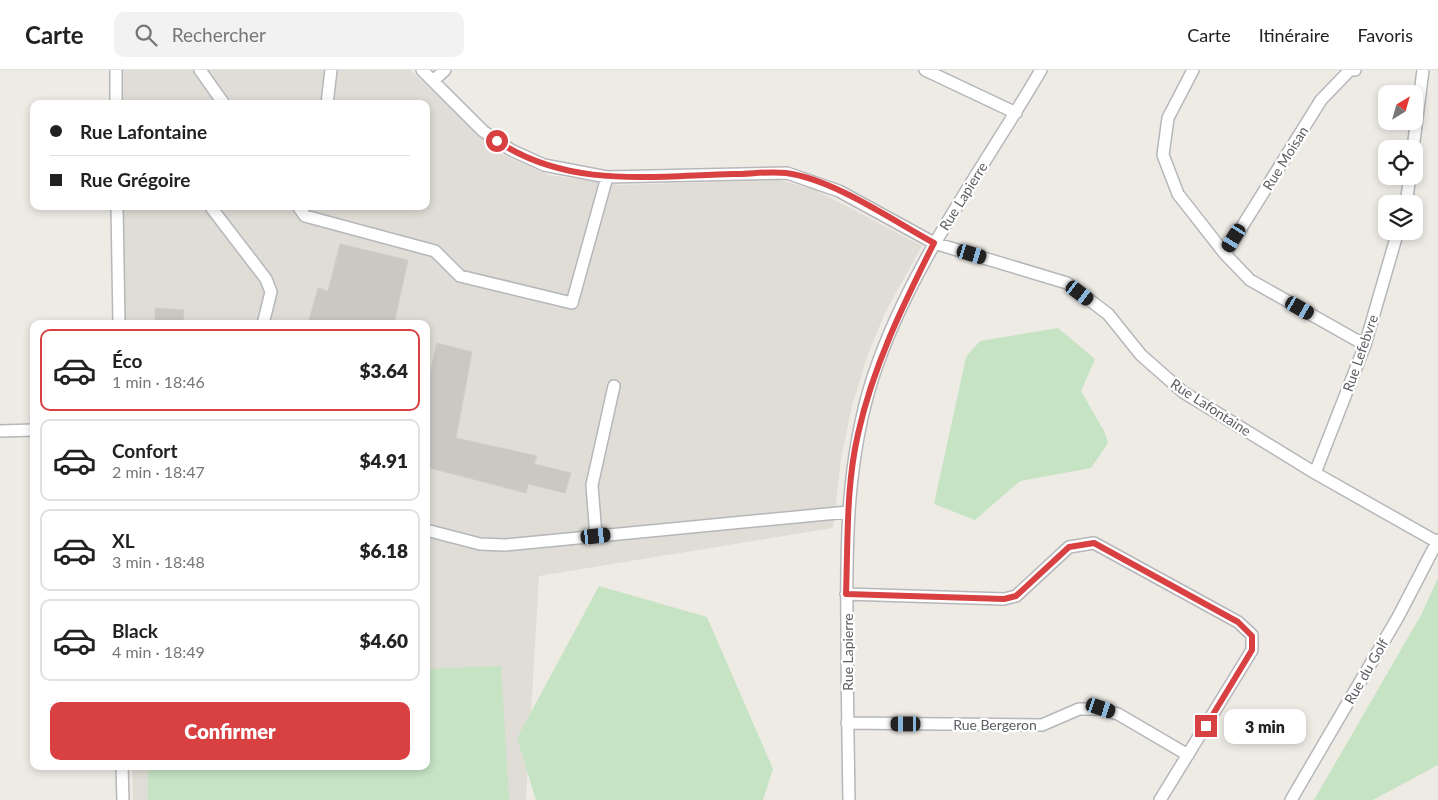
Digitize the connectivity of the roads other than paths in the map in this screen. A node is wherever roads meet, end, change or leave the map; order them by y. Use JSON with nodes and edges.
{"nodes":[{"id":1,"x":116,"y":70,"type":"edge"},
{"id":2,"x":200,"y":70,"type":"edge"},
{"id":3,"x":331,"y":70,"type":"edge"},
{"id":4,"x":422,"y":70,"type":"edge"},
{"id":5,"x":445,"y":70,"type":"edge"},
{"id":6,"x":926,"y":70,"type":"edge"},
{"id":7,"x":1041,"y":70,"type":"edge"},
{"id":8,"x":1355,"y":70,"type":"edge"},
{"id":9,"x":1423,"y":70,"type":"edge"},
{"id":10,"x":1188,"y":72,"type":"edge"},
{"id":11,"x":433,"y":81,"type":"junction"},
{"id":12,"x":116,"y":100,"type":"edge"},
{"id":13,"x":221,"y":100,"type":"edge"},
{"id":14,"x":327,"y":100,"type":"edge"},
{"id":15,"x":1016,"y":113,"type":"junction"},
{"id":16,"x":1414,"y":140,"type":"edge"},
{"id":17,"x":607,"y":177,"type":"junction"},
{"id":18,"x":117,"y":210,"type":"edge"},
{"id":19,"x":213,"y":210,"type":"edge"},
{"id":20,"x":301,"y":210,"type":"edge"},
{"id":21,"x":315,"y":210,"type":"edge"},
{"id":22,"x":314,"y":218,"type":"junction"},
{"id":23,"x":1395,"y":240,"type":"edge"},
{"id":24,"x":934,"y":243,"type":"junction"},
{"id":25,"x":1225,"y":254,"type":"junction"},
{"id":26,"x":119,"y":320,"type":"edge"},
{"id":27,"x":264,"y":320,"type":"edge"},
{"id":28,"x":1366,"y":345,"type":"junction"},
{"id":29,"x":614,"y":386,"type":"dead end"},
{"id":30,"x":30,"y":430,"type":"edge"},
{"id":31,"x":0,"y":431,"type":"edge"},
{"id":32,"x":1315,"y":473,"type":"junction"},
{"id":33,"x":848,"y":512,"type":"junction"},
{"id":34,"x":430,"y":531,"type":"edge"},
{"id":35,"x":596,"y":536,"type":"junction"},
{"id":36,"x":1438,"y":541,"type":"edge"},
{"id":37,"x":846,"y":594,"type":"junction"},
{"id":38,"x":847,"y":723,"type":"junction"},
{"id":39,"x":1188,"y":756,"type":"junction"},
{"id":40,"x":122,"y":770,"type":"edge"},
{"id":41,"x":123,"y":800,"type":"edge"},
{"id":42,"x":849,"y":800,"type":"edge"},
{"id":43,"x":1160,"y":800,"type":"edge"},
{"id":44,"x":1291,"y":800,"type":"edge"}],
"edges":[{"from":1,"to":12,"type":"street"},
{"from":2,"to":13,"type":"street"},
{"from":3,"to":14,"type":"street"},
{"from":4,"to":11,"type":"street","name":"Rue Lafontaine"},
{"from":5,"to":11,"type":"street"},
{"from":6,"to":15,"type":"street"},
{"from":7,"to":15,"type":"street","name":"Rue Lapierre"},
{"from":8,"to":25,"type":"street","name":"Rue Moisan"},
{"from":9,"to":16,"type":"street"},
{"from":10,"to":25,"type":"street"},
{"from":11,"to":17,"type":"street","name":"Rue Lafontaine"},
{"from":15,"to":24,"type":"street","name":"Rue Lapierre"},
{"from":17,"to":22,"type":"street"},
{"from":17,"to":24,"type":"street","name":"Rue Lafontaine"},
{"from":18,"to":26,"type":"street"},
{"from":19,"to":27,"type":"street"},
{"from":20,"to":22,"type":"street"},
{"from":21,"to":22,"type":"street"},
{"from":23,"to":28,"type":"street","name":"Rue Lefebvre"},
{"from":24,"to":32,"type":"street","name":"Rue Lafontaine"},
{"from":24,"to":33,"type":"street","name":"Rue Lapierre"},
{"from":25,"to":28,"type":"street"},
{"from":28,"to":32,"type":"street","name":"Rue Lefebvre"},
{"from":29,"to":35,"type":"street"},
{"from":30,"to":31,"type":"street"},
{"from":32,"to":36,"type":"street","name":"Rue Lafontaine"},
{"from":33,"to":35,"type":"street"},
{"from":33,"to":37,"type":"street","name":"Rue Lapierre"},
{"from":34,"to":35,"type":"street"},
{"from":36,"to":44,"type":"street","name":"Rue du Golf"},
{"from":37,"to":38,"type":"street","name":"Rue Lapierre"},
{"from":37,"to":39,"type":"street"},
{"from":38,"to":39,"type":"street","name":"Rue Bergeron"},
{"from":38,"to":42,"type":"street","name":"Rue Lapierre"},
{"from":39,"to":43,"type":"street"},
{"from":40,"to":41,"type":"street"}]}
